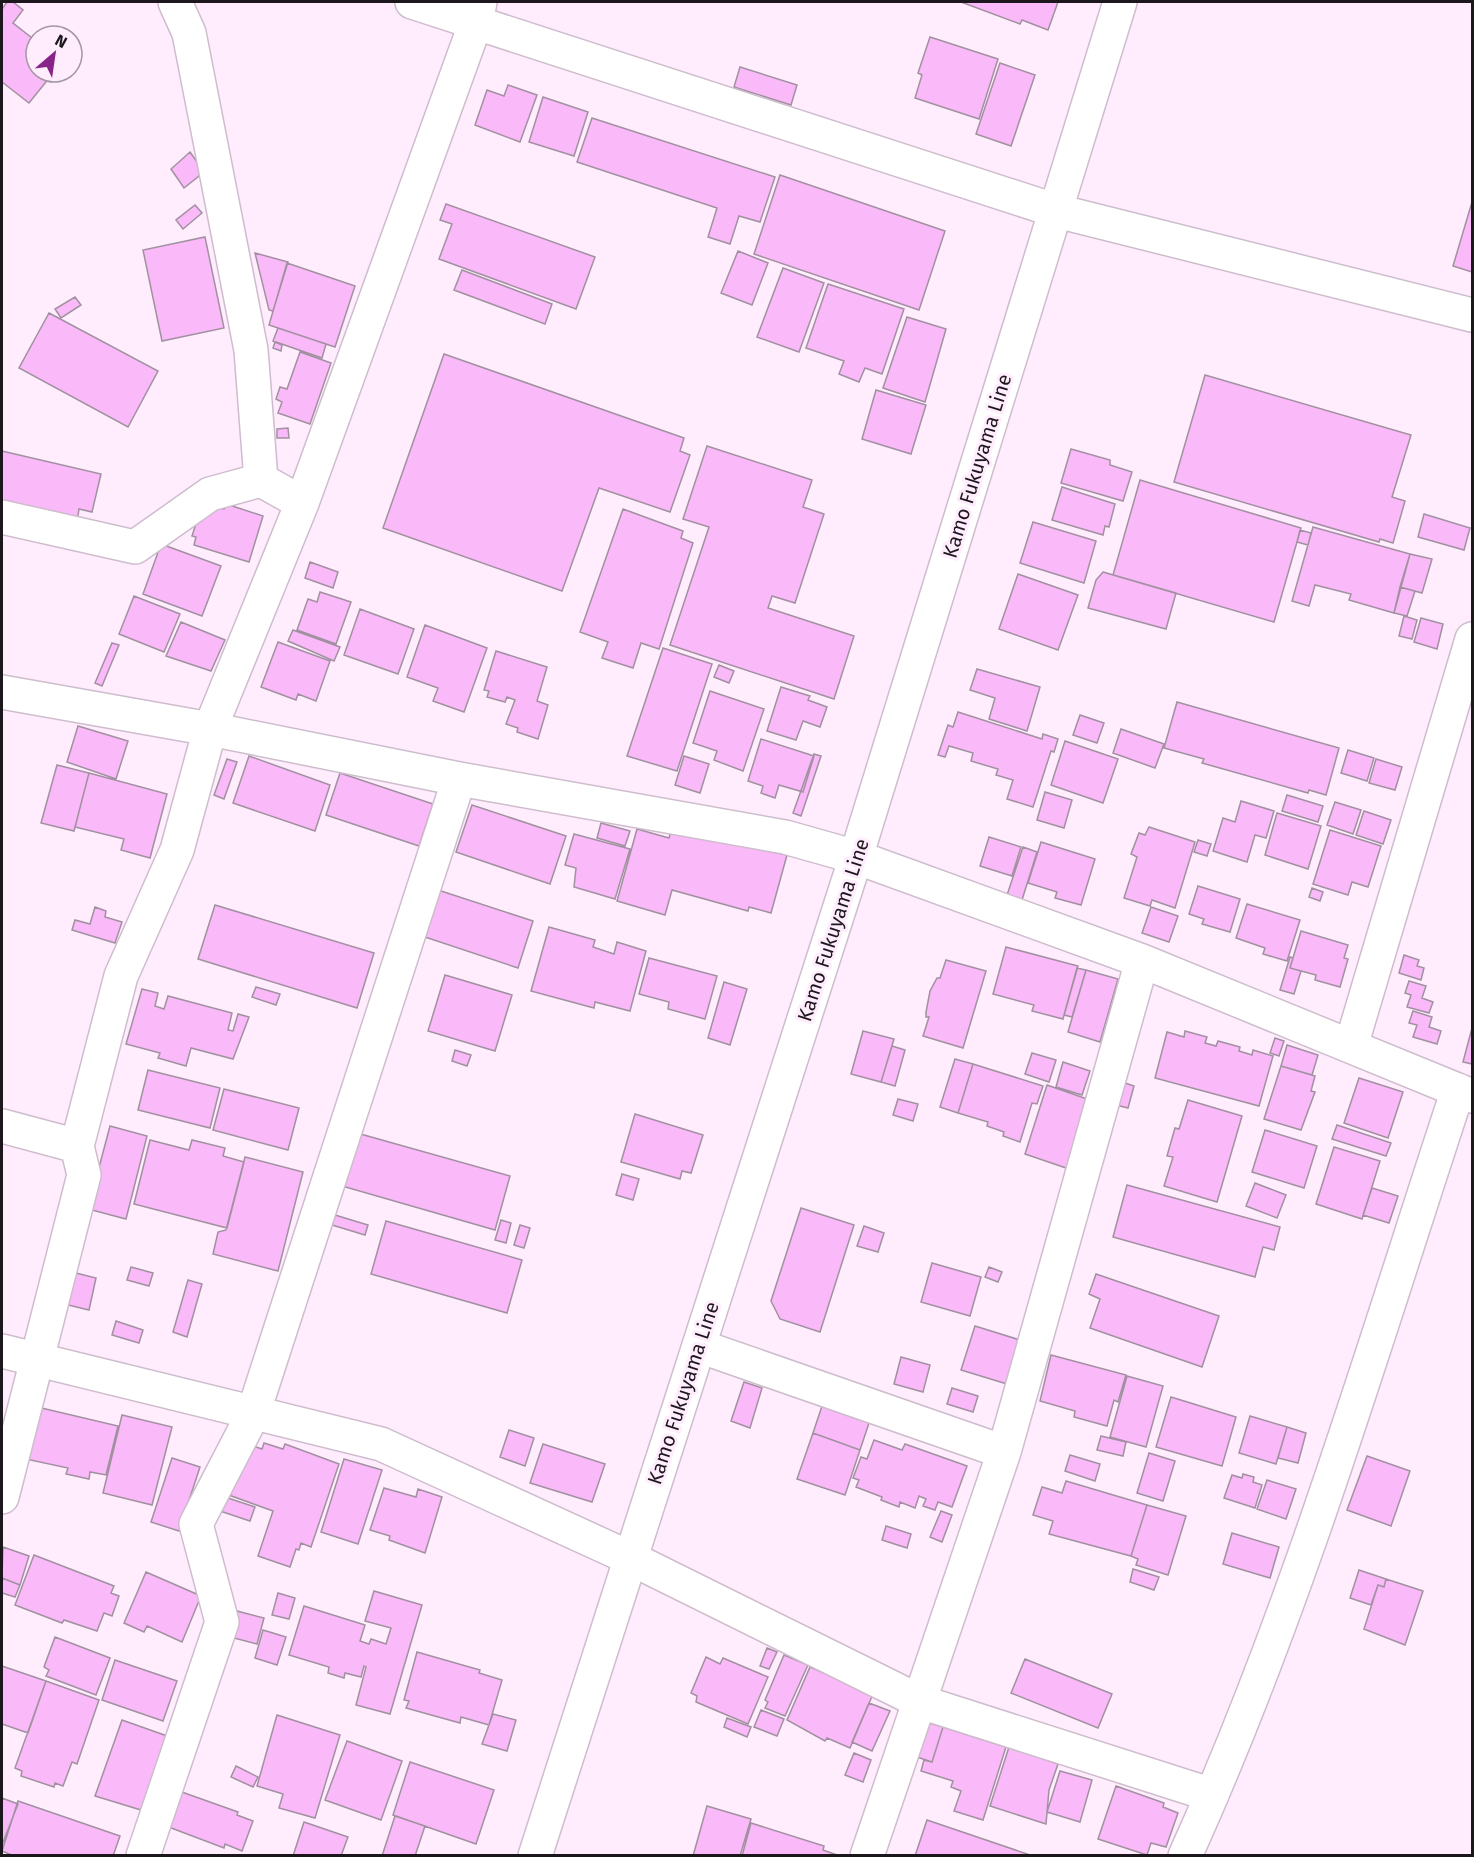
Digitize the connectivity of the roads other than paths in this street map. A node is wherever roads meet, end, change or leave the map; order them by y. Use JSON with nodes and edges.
{"nodes":[{"id":1,"x":175,"y":2,"type":"edge"},
{"id":2,"x":412,"y":2,"type":"edge"},
{"id":3,"x":1120,"y":2,"type":"edge"},
{"id":4,"x":478,"y":12,"type":"edge"},
{"id":5,"x":1057,"y":211,"type":"junction"},
{"id":6,"x":1473,"y":315,"type":"edge"},
{"id":7,"x":261,"y":480,"type":"junction"},
{"id":8,"x":302,"y":503,"type":"junction"},
{"id":9,"x":2,"y":517,"type":"edge"},
{"id":10,"x":1471,"y":652,"type":"edge"},
{"id":11,"x":2,"y":692,"type":"edge"},
{"id":12,"x":210,"y":729,"type":"junction"},
{"id":13,"x":459,"y":779,"type":"junction"},
{"id":14,"x":856,"y":857,"type":"junction"},
{"id":15,"x":1142,"y":961,"type":"junction"},
{"id":16,"x":1351,"y":1046,"type":"junction"},
{"id":17,"x":1465,"y":1093,"type":"edge"},
{"id":18,"x":2,"y":1126,"type":"edge"},
{"id":19,"x":77,"y":1146,"type":"junction"},
{"id":20,"x":699,"y":1346,"type":"junction"},
{"id":21,"x":2,"y":1351,"type":"edge"},
{"id":22,"x":34,"y":1360,"type":"junction"},
{"id":23,"x":253,"y":1414,"type":"junction"},
{"id":24,"x":1004,"y":1452,"type":"junction"},
{"id":25,"x":2,"y":1497,"type":"edge"},
{"id":26,"x":630,"y":1558,"type":"junction"},
{"id":27,"x":921,"y":1702,"type":"junction"},
{"id":28,"x":1212,"y":1795,"type":"junction"},
{"id":29,"x":143,"y":1856,"type":"edge"},
{"id":30,"x":535,"y":1856,"type":"edge"},
{"id":31,"x":867,"y":1856,"type":"edge"},
{"id":32,"x":1185,"y":1856,"type":"edge"}],
"edges":[{"from":1,"to":7,"type":"street"},
{"from":2,"to":4,"type":"street"},
{"from":3,"to":5,"type":"street","name":"Kamo Fukuyama Line"},
{"from":4,"to":5,"type":"street"},
{"from":4,"to":8,"type":"street"},
{"from":5,"to":6,"type":"street"},
{"from":5,"to":14,"type":"street","name":"Kamo Fukuyama Line"},
{"from":7,"to":8,"type":"street"},
{"from":7,"to":9,"type":"street"},
{"from":8,"to":12,"type":"street"},
{"from":10,"to":16,"type":"street"},
{"from":11,"to":12,"type":"street"},
{"from":12,"to":13,"type":"street"},
{"from":12,"to":19,"type":"street"},
{"from":13,"to":14,"type":"street"},
{"from":13,"to":23,"type":"street"},
{"from":14,"to":15,"type":"street"},
{"from":14,"to":20,"type":"street","name":"Kamo Fukuyama Line"},
{"from":15,"to":16,"type":"street"},
{"from":15,"to":24,"type":"street"},
{"from":16,"to":17,"type":"street"},
{"from":17,"to":28,"type":"street"},
{"from":18,"to":19,"type":"street"},
{"from":19,"to":22,"type":"street"},
{"from":20,"to":24,"type":"street"},
{"from":20,"to":26,"type":"street","name":"Kamo Fukuyama Line"},
{"from":21,"to":22,"type":"street"},
{"from":22,"to":23,"type":"street"},
{"from":22,"to":25,"type":"street"},
{"from":23,"to":26,"type":"street"},
{"from":23,"to":29,"type":"street"},
{"from":24,"to":27,"type":"street"},
{"from":26,"to":27,"type":"street"},
{"from":26,"to":30,"type":"street","name":"Kamo Fukuyama Line"},
{"from":27,"to":28,"type":"street"},
{"from":27,"to":31,"type":"street"},
{"from":28,"to":32,"type":"street"}]}
